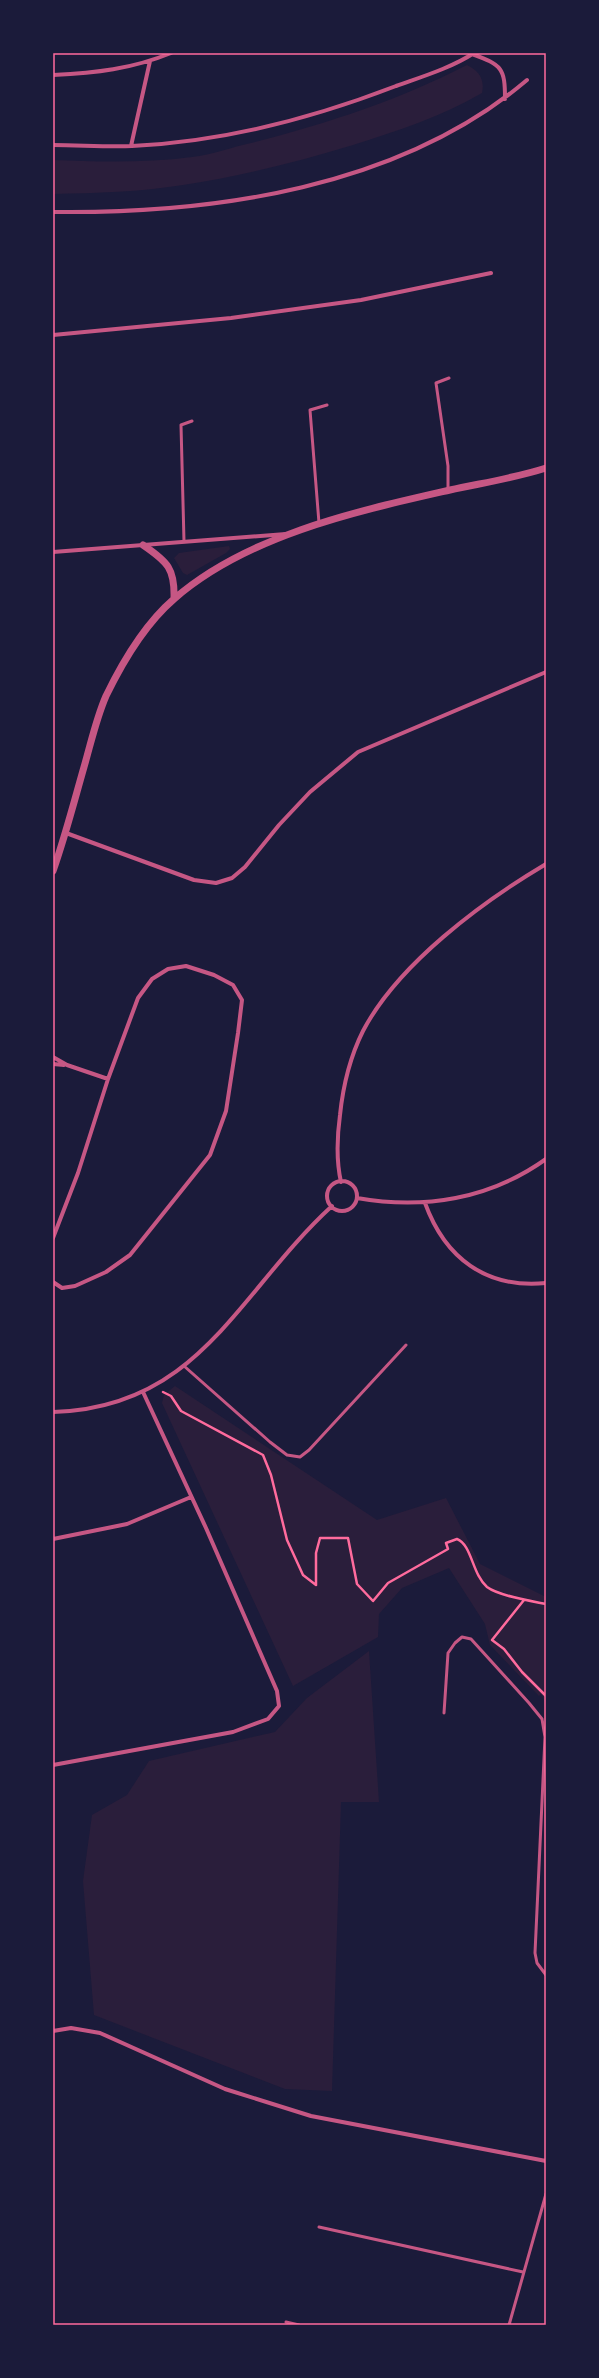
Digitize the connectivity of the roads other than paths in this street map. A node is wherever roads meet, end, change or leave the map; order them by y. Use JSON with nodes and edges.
{"nodes":[{"id":1,"x":171,"y":53,"type":"edge"},
{"id":2,"x":473,"y":54,"type":"edge"},
{"id":3,"x":150,"y":61,"type":"junction"},
{"id":4,"x":53,"y":75,"type":"edge"},
{"id":5,"x":527,"y":80,"type":"dead end"},
{"id":6,"x":504,"y":99,"type":"junction"},
{"id":7,"x":53,"y":145,"type":"edge"},
{"id":8,"x":132,"y":146,"type":"junction"},
{"id":9,"x":53,"y":212,"type":"edge"},
{"id":10,"x":491,"y":273,"type":"dead end"},
{"id":11,"x":53,"y":334,"type":"edge"},
{"id":12,"x":449,"y":378,"type":"dead end"},
{"id":13,"x":327,"y":405,"type":"dead end"},
{"id":14,"x":192,"y":421,"type":"dead end"},
{"id":15,"x":546,"y":468,"type":"edge"},
{"id":16,"x":448,"y":490,"type":"junction"},
{"id":17,"x":319,"y":524,"type":"junction"},
{"id":18,"x":286,"y":534,"type":"junction"},
{"id":19,"x":184,"y":541,"type":"junction"},
{"id":20,"x":143,"y":545,"type":"junction"},
{"id":21,"x":53,"y":552,"type":"edge"},
{"id":22,"x":174,"y":599,"type":"junction"},
{"id":23,"x":546,"y":672,"type":"edge"},
{"id":24,"x":66,"y":834,"type":"junction"},
{"id":25,"x":546,"y":864,"type":"edge"},
{"id":26,"x":53,"y":871,"type":"edge"},
{"id":27,"x":53,"y":1057,"type":"edge"},
{"id":28,"x":53,"y":1064,"type":"edge"},
{"id":29,"x":66,"y":1065,"type":"junction"},
{"id":30,"x":108,"y":1079,"type":"junction"},
{"id":31,"x":546,"y":1159,"type":"edge"},
{"id":32,"x":341,"y":1182,"type":"junction"},
{"id":33,"x":357,"y":1198,"type":"junction"},
{"id":34,"x":425,"y":1203,"type":"junction"},
{"id":35,"x":332,"y":1206,"type":"junction"},
{"id":36,"x":53,"y":1238,"type":"edge"},
{"id":37,"x":53,"y":1282,"type":"edge"},
{"id":38,"x":546,"y":1283,"type":"edge"},
{"id":39,"x":406,"y":1345,"type":"dead end"},
{"id":40,"x":184,"y":1366,"type":"junction"},
{"id":41,"x":143,"y":1392,"type":"junction"},
{"id":42,"x":53,"y":1412,"type":"edge"},
{"id":43,"x":191,"y":1497,"type":"junction"},
{"id":44,"x":53,"y":1539,"type":"edge"},
{"id":45,"x":444,"y":1713,"type":"dead end"},
{"id":46,"x":53,"y":1766,"type":"edge"},
{"id":47,"x":546,"y":1975,"type":"edge"},
{"id":48,"x":53,"y":2030,"type":"edge"},
{"id":49,"x":546,"y":2161,"type":"edge"},
{"id":50,"x":546,"y":2194,"type":"edge"},
{"id":51,"x":319,"y":2227,"type":"dead end"},
{"id":52,"x":523,"y":2272,"type":"junction"},
{"id":53,"x":286,"y":2322,"type":"dead end"},
{"id":54,"x":299,"y":2325,"type":"edge"},
{"id":55,"x":509,"y":2325,"type":"edge"}],
"edges":[{"from":1,"to":3,"type":"street"},
{"from":2,"to":6,"type":"street"},
{"from":2,"to":8,"type":"street"},
{"from":3,"to":4,"type":"street"},
{"from":3,"to":8,"type":"street"},
{"from":5,"to":6,"type":"street"},
{"from":6,"to":9,"type":"street"},
{"from":7,"to":8,"type":"street"},
{"from":10,"to":11,"type":"street"},
{"from":12,"to":16,"type":"lane"},
{"from":13,"to":17,"type":"lane"},
{"from":14,"to":19,"type":"lane"},
{"from":15,"to":16,"type":"street"},
{"from":16,"to":17,"type":"street"},
{"from":17,"to":18,"type":"street"},
{"from":18,"to":19,"type":"street"},
{"from":18,"to":22,"type":"street"},
{"from":19,"to":20,"type":"street"},
{"from":20,"to":21,"type":"street"},
{"from":20,"to":22,"type":"street"},
{"from":22,"to":24,"type":"street"},
{"from":23,"to":24,"type":"street"},
{"from":24,"to":26,"type":"street"},
{"from":25,"to":32,"type":"street"},
{"from":27,"to":29,"type":"street"},
{"from":28,"to":29,"type":"street"},
{"from":29,"to":30,"type":"street"},
{"from":30,"to":36,"type":"street"},
{"from":30,"to":37,"type":"street"},
{"from":31,"to":34,"type":"street"},
{"from":32,"to":33,"type":"street"},
{"from":32,"to":35,"type":"street"},
{"from":33,"to":34,"type":"street"},
{"from":33,"to":35,"type":"street"},
{"from":34,"to":38,"type":"street"},
{"from":35,"to":40,"type":"street"},
{"from":39,"to":40,"type":"lane"},
{"from":40,"to":41,"type":"street"},
{"from":41,"to":42,"type":"street"},
{"from":41,"to":43,"type":"street"},
{"from":43,"to":44,"type":"street"},
{"from":43,"to":46,"type":"street"},
{"from":45,"to":47,"type":"lane"},
{"from":48,"to":49,"type":"street"},
{"from":50,"to":52,"type":"lane"},
{"from":51,"to":52,"type":"lane"},
{"from":52,"to":55,"type":"lane"},
{"from":53,"to":54,"type":"lane"}]}
